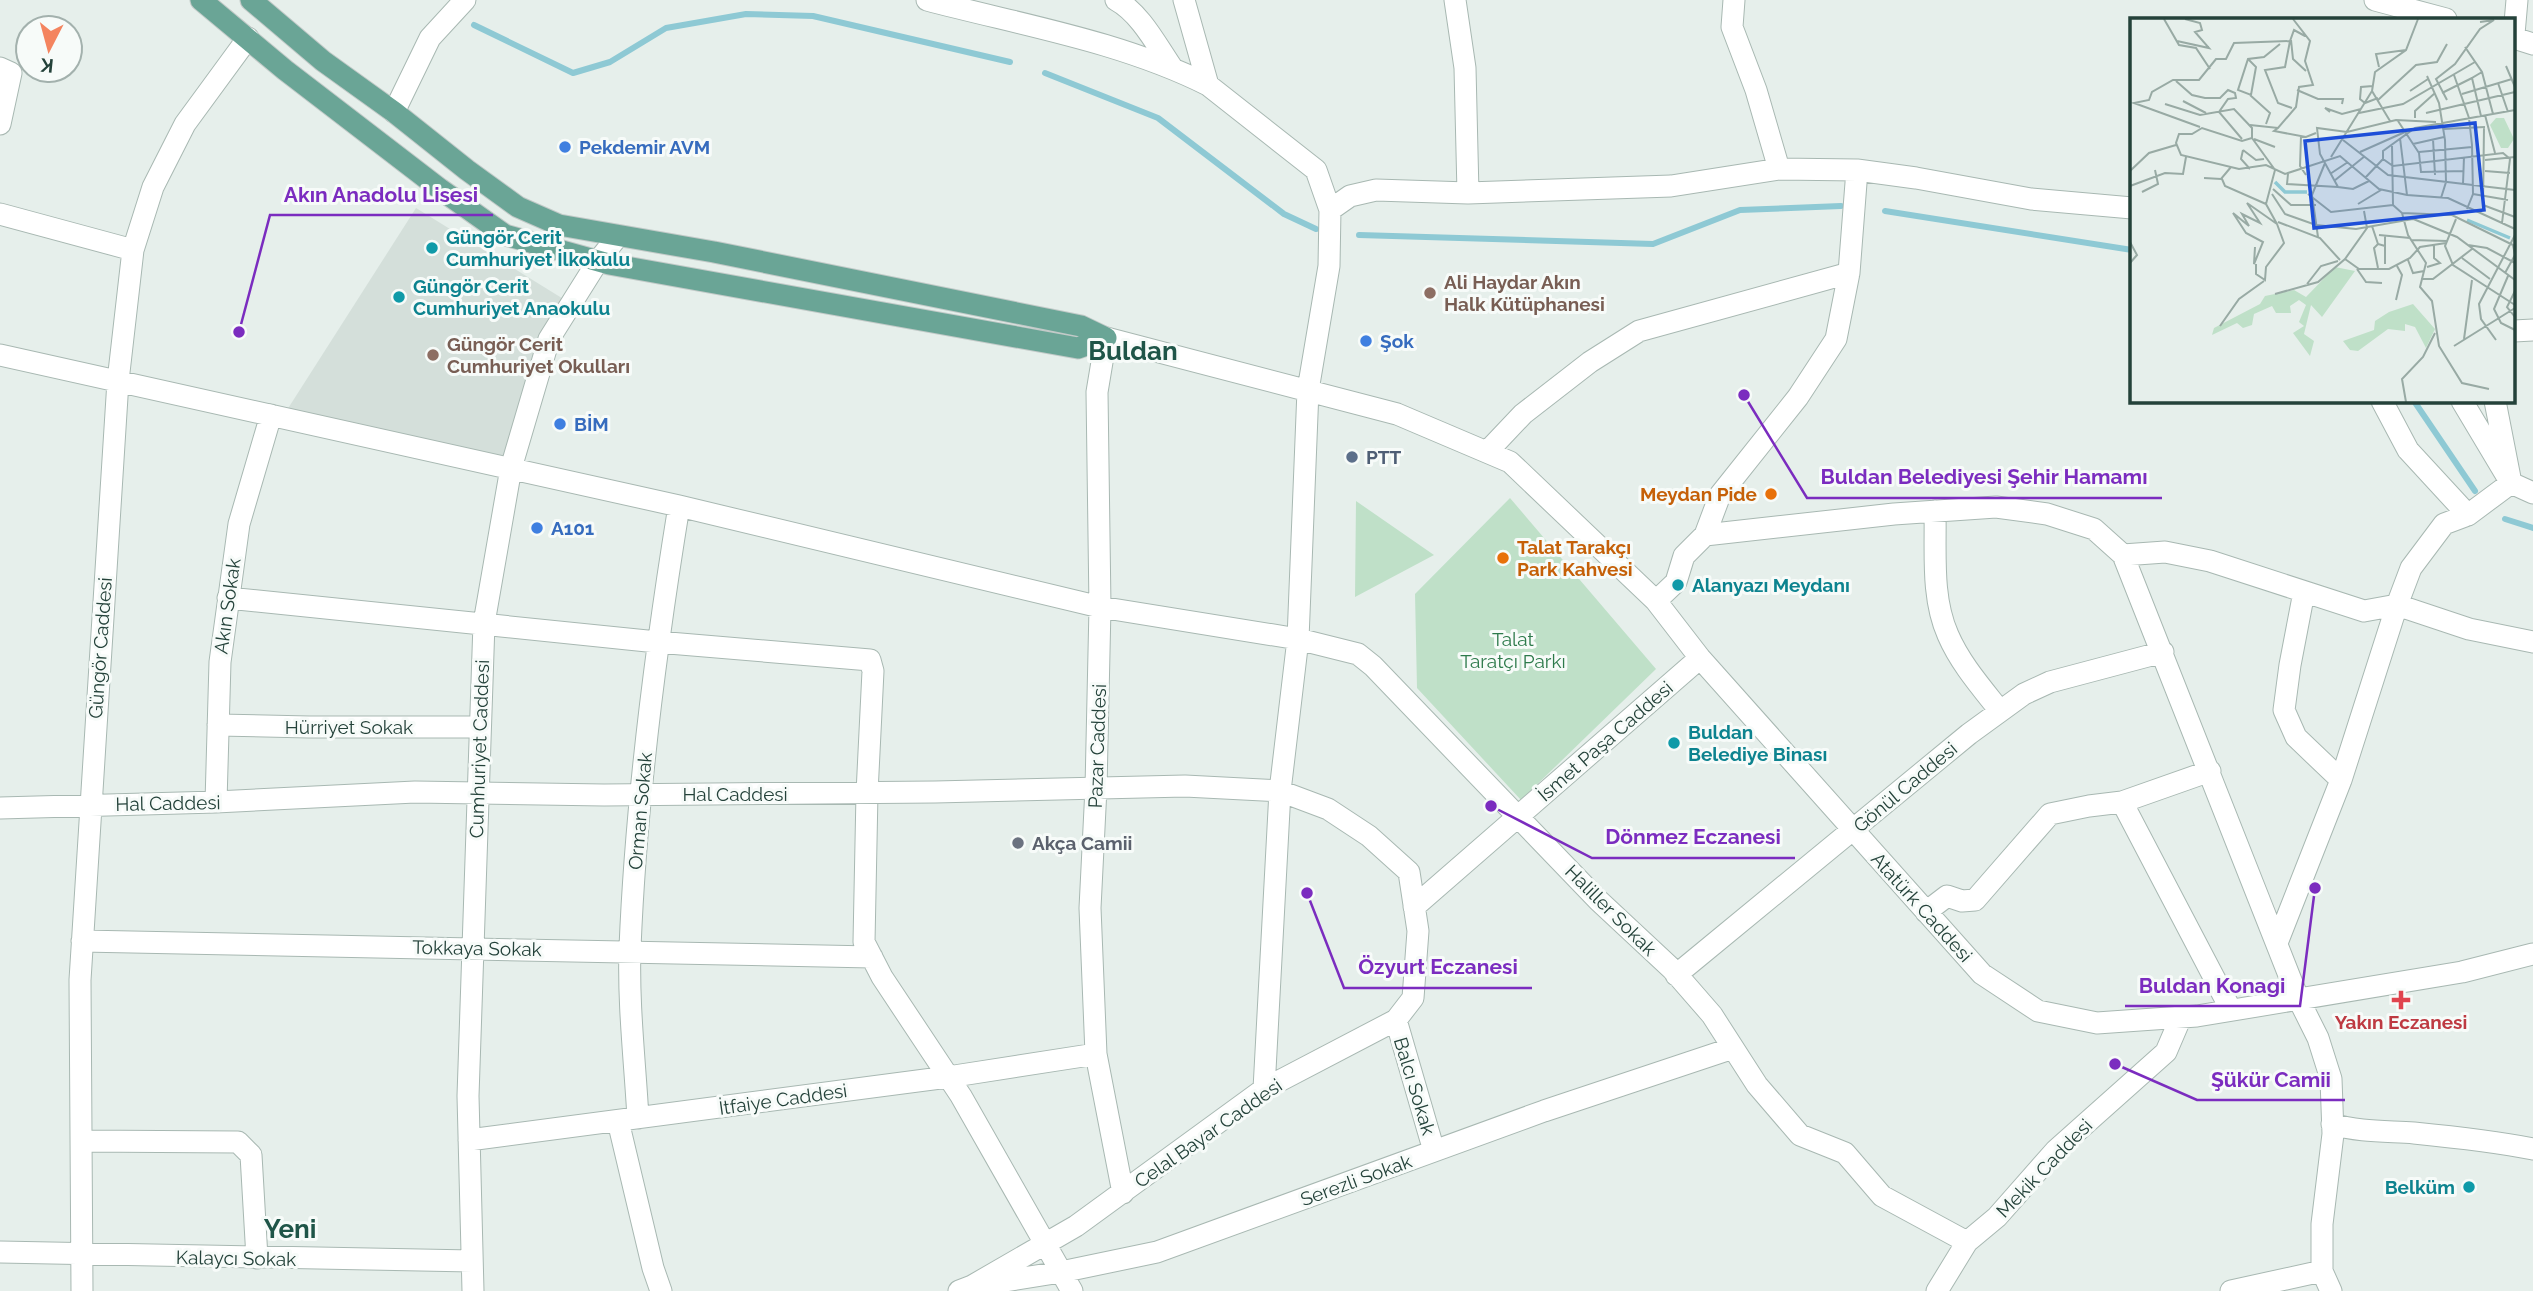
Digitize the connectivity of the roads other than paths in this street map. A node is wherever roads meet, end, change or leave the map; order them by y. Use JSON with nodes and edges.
{"nodes":[{"id":1,"x":201,"y":0,"type":"edge"},
{"id":2,"x":251,"y":0,"type":"edge"},
{"id":3,"x":465,"y":0,"type":"edge"},
{"id":4,"x":927,"y":0,"type":"edge"},
{"id":5,"x":1116,"y":0,"type":"edge"},
{"id":6,"x":1184,"y":0,"type":"edge"},
{"id":7,"x":1455,"y":0,"type":"edge"},
{"id":8,"x":2375,"y":0,"type":"edge"},
{"id":9,"x":2517,"y":0,"type":"edge"},
{"id":10,"x":1734,"y":1,"type":"edge"},
{"id":11,"x":2442,"y":18,"type":"edge"},
{"id":12,"x":2516,"y":18,"type":"edge"},
{"id":13,"x":2516,"y":37,"type":"edge"},
{"id":14,"x":248,"y":38,"type":"junction"},
{"id":15,"x":2533,"y":44,"type":"edge"},
{"id":16,"x":1171,"y":66,"type":"junction"},
{"id":17,"x":0,"y":68,"type":"edge"},
{"id":18,"x":1208,"y":85,"type":"junction"},
{"id":19,"x":394,"y":112,"type":"junction"},
{"id":20,"x":0,"y":124,"type":"edge"},
{"id":21,"x":1779,"y":169,"type":"junction"},
{"id":22,"x":1857,"y":170,"type":"junction"},
{"id":23,"x":1468,"y":193,"type":"junction"},
{"id":24,"x":2130,"y":208,"type":"edge"},
{"id":25,"x":1330,"y":210,"type":"junction"},
{"id":26,"x":0,"y":214,"type":"edge"},
{"id":27,"x":618,"y":236,"type":"junction"},
{"id":28,"x":133,"y":250,"type":"junction"},
{"id":29,"x":598,"y":261,"type":"junction"},
{"id":30,"x":1849,"y":272,"type":"junction"},
{"id":31,"x":1106,"y":338,"type":"junction"},
{"id":32,"x":0,"y":355,"type":"edge"},
{"id":33,"x":118,"y":381,"type":"junction"},
{"id":34,"x":1308,"y":390,"type":"junction"},
{"id":35,"x":2383,"y":402,"type":"edge"},
{"id":36,"x":2463,"y":402,"type":"edge"},
{"id":37,"x":2495,"y":402,"type":"edge"},
{"id":38,"x":271,"y":415,"type":"junction"},
{"id":39,"x":1487,"y":452,"type":"junction"},
{"id":40,"x":511,"y":468,"type":"junction"},
{"id":41,"x":2511,"y":483,"type":"junction"},
{"id":42,"x":2533,"y":493,"type":"edge"},
{"id":43,"x":679,"y":506,"type":"junction"},
{"id":44,"x":1935,"y":511,"type":"junction"},
{"id":45,"x":2468,"y":515,"type":"junction"},
{"id":46,"x":1706,"y":535,"type":"junction"},
{"id":47,"x":2123,"y":555,"type":"junction"},
{"id":48,"x":2304,"y":592,"type":"junction"},
{"id":49,"x":228,"y":598,"type":"junction"},
{"id":50,"x":1656,"y":601,"type":"junction"},
{"id":51,"x":2397,"y":605,"type":"junction"},
{"id":52,"x":1100,"y":607,"type":"junction"},
{"id":53,"x":484,"y":623,"type":"junction"},
{"id":54,"x":1298,"y":639,"type":"junction"},
{"id":55,"x":657,"y":642,"type":"junction"},
{"id":56,"x":2533,"y":642,"type":"edge"},
{"id":57,"x":2163,"y":652,"type":"junction"},
{"id":58,"x":1700,"y":658,"type":"junction"},
{"id":59,"x":2000,"y":711,"type":"junction"},
{"id":60,"x":218,"y":725,"type":"junction"},
{"id":61,"x":479,"y":727,"type":"junction"},
{"id":62,"x":2210,"y":771,"type":"junction"},
{"id":63,"x":2341,"y":780,"type":"junction"},
{"id":64,"x":1096,"y":788,"type":"junction"},
{"id":65,"x":1280,"y":791,"type":"junction"},
{"id":66,"x":477,"y":793,"type":"junction"},
{"id":67,"x":867,"y":793,"type":"junction"},
{"id":68,"x":639,"y":795,"type":"junction"},
{"id":69,"x":216,"y":802,"type":"junction"},
{"id":70,"x":2122,"y":803,"type":"junction"},
{"id":71,"x":90,"y":804,"type":"junction"},
{"id":72,"x":0,"y":808,"type":"edge"},
{"id":73,"x":1519,"y":816,"type":"junction"},
{"id":74,"x":1853,"y":830,"type":"junction"},
{"id":75,"x":1415,"y":907,"type":"junction"},
{"id":76,"x":1926,"y":912,"type":"junction"},
{"id":77,"x":82,"y":941,"type":"junction"},
{"id":78,"x":2277,"y":943,"type":"junction"},
{"id":79,"x":472,"y":948,"type":"junction"},
{"id":80,"x":630,"y":951,"type":"junction"},
{"id":81,"x":2533,"y":954,"type":"edge"},
{"id":82,"x":872,"y":957,"type":"junction"},
{"id":83,"x":1676,"y":975,"type":"junction"},
{"id":84,"x":2291,"y":999,"type":"junction"},
{"id":85,"x":2231,"y":1010,"type":"junction"},
{"id":86,"x":2181,"y":1017,"type":"junction"},
{"id":87,"x":1396,"y":1020,"type":"junction"},
{"id":88,"x":1733,"y":1048,"type":"junction"},
{"id":89,"x":1096,"y":1054,"type":"junction"},
{"id":90,"x":948,"y":1077,"type":"junction"},
{"id":91,"x":1264,"y":1089,"type":"junction"},
{"id":92,"x":628,"y":1119,"type":"junction"},
{"id":93,"x":2332,"y":1124,"type":"junction"},
{"id":94,"x":469,"y":1140,"type":"junction"},
{"id":95,"x":81,"y":1141,"type":"junction"},
{"id":96,"x":2533,"y":1149,"type":"edge"},
{"id":97,"x":1434,"y":1151,"type":"junction"},
{"id":98,"x":1123,"y":1193,"type":"junction"},
{"id":99,"x":1967,"y":1242,"type":"junction"},
{"id":100,"x":1044,"y":1245,"type":"junction"},
{"id":101,"x":0,"y":1252,"type":"edge"},
{"id":102,"x":81,"y":1255,"type":"junction"},
{"id":103,"x":257,"y":1258,"type":"junction"},
{"id":104,"x":472,"y":1261,"type":"junction"},
{"id":105,"x":2322,"y":1270,"type":"junction"},
{"id":106,"x":1061,"y":1272,"type":"junction"},
{"id":107,"x":965,"y":1288,"type":"edge"},
{"id":108,"x":82,"y":1291,"type":"edge"},
{"id":109,"x":473,"y":1291,"type":"edge"},
{"id":110,"x":661,"y":1291,"type":"edge"},
{"id":111,"x":1072,"y":1291,"type":"edge"},
{"id":112,"x":1937,"y":1291,"type":"edge"},
{"id":113,"x":2231,"y":1291,"type":"edge"},
{"id":114,"x":2331,"y":1291,"type":"edge"}],
"edges":[{"from":1,"to":14,"type":"main road"},
{"from":2,"to":19,"type":"main road"},
{"from":3,"to":19,"type":"street"},
{"from":4,"to":16,"type":"street"},
{"from":5,"to":16,"type":"street"},
{"from":6,"to":18,"type":"street"},
{"from":7,"to":23,"type":"street"},
{"from":8,"to":11,"type":"street"},
{"from":9,"to":12,"type":"street"},
{"from":10,"to":21,"type":"street"},
{"from":13,"to":15,"type":"street"},
{"from":14,"to":28,"type":"street","name":"Güngör Caddesi"},
{"from":14,"to":29,"type":"main road"},
{"from":16,"to":18,"type":"street"},
{"from":17,"to":20,"type":"street"},
{"from":18,"to":25,"type":"street"},
{"from":19,"to":27,"type":"main road"},
{"from":21,"to":22,"type":"street"},
{"from":21,"to":23,"type":"street"},
{"from":22,"to":24,"type":"street"},
{"from":22,"to":30,"type":"street"},
{"from":23,"to":25,"type":"street"},
{"from":25,"to":34,"type":"street"},
{"from":26,"to":28,"type":"street"},
{"from":27,"to":29,"type":"street","name":"Cumhuriyet Caddesi"},
{"from":27,"to":31,"type":"main road"},
{"from":28,"to":33,"type":"street","name":"Güngör Caddesi"},
{"from":29,"to":31,"type":"main road"},
{"from":29,"to":40,"type":"street","name":"Cumhuriyet Caddesi"},
{"from":30,"to":39,"type":"street"},
{"from":30,"to":46,"type":"street"},
{"from":31,"to":34,"type":"street","name":"Atatürk Caddesi"},
{"from":31,"to":52,"type":"street","name":"Pazar Caddesi"},
{"from":32,"to":33,"type":"street","name":"Haliller Sokak"},
{"from":33,"to":38,"type":"street","name":"Haliller Sokak"},
{"from":33,"to":71,"type":"street","name":"Güngör Caddesi"},
{"from":34,"to":39,"type":"street","name":"Atatürk Caddesi"},
{"from":34,"to":54,"type":"street"},
{"from":35,"to":45,"type":"street"},
{"from":36,"to":41,"type":"street"},
{"from":37,"to":41,"type":"street"},
{"from":38,"to":40,"type":"street","name":"Haliller Sokak"},
{"from":38,"to":49,"type":"street","name":"Akın Sokak"},
{"from":39,"to":50,"type":"street","name":"Atatürk Caddesi"},
{"from":40,"to":43,"type":"street","name":"Haliller Sokak"},
{"from":40,"to":53,"type":"street","name":"Cumhuriyet Caddesi"},
{"from":41,"to":42,"type":"street"},
{"from":41,"to":45,"type":"street"},
{"from":43,"to":52,"type":"street","name":"Haliller Sokak"},
{"from":43,"to":55,"type":"street","name":"Orman Sokak"},
{"from":44,"to":46,"type":"street"},
{"from":44,"to":47,"type":"street"},
{"from":44,"to":59,"type":"street"},
{"from":45,"to":51,"type":"street"},
{"from":46,"to":50,"type":"street"},
{"from":47,"to":48,"type":"street"},
{"from":47,"to":57,"type":"street"},
{"from":48,"to":51,"type":"street"},
{"from":48,"to":63,"type":"street"},
{"from":49,"to":53,"type":"street"},
{"from":49,"to":60,"type":"street","name":"Akın Sokak"},
{"from":50,"to":58,"type":"street","name":"Atatürk Caddesi"},
{"from":51,"to":56,"type":"street"},
{"from":51,"to":63,"type":"street"},
{"from":52,"to":54,"type":"street","name":"Haliller Sokak"},
{"from":52,"to":64,"type":"street","name":"Pazar Caddesi"},
{"from":53,"to":55,"type":"street"},
{"from":53,"to":61,"type":"street","name":"Cumhuriyet Caddesi"},
{"from":54,"to":65,"type":"street"},
{"from":54,"to":73,"type":"street","name":"Haliller Sokak"},
{"from":55,"to":67,"type":"street"},
{"from":55,"to":68,"type":"street","name":"Orman Sokak"},
{"from":57,"to":59,"type":"street","name":"Gönül Caddesi"},
{"from":57,"to":62,"type":"street"},
{"from":58,"to":73,"type":"street","name":"İsmet Paşa Caddesi"},
{"from":58,"to":74,"type":"street","name":"Atatürk Caddesi"},
{"from":59,"to":74,"type":"street","name":"Gönül Caddesi"},
{"from":60,"to":61,"type":"street","name":"Hürriyet Sokak"},
{"from":60,"to":69,"type":"street","name":"Akın Sokak"},
{"from":61,"to":66,"type":"street","name":"Cumhuriyet Caddesi"},
{"from":62,"to":70,"type":"street"},
{"from":62,"to":78,"type":"street"},
{"from":63,"to":78,"type":"street"},
{"from":64,"to":65,"type":"street","name":"Hal Caddesi"},
{"from":64,"to":67,"type":"street","name":"Hal Caddesi"},
{"from":64,"to":89,"type":"street","name":"Pazar Caddesi"},
{"from":65,"to":75,"type":"street","name":"Hal Caddesi"},
{"from":65,"to":91,"type":"street"},
{"from":66,"to":68,"type":"street","name":"Hal Caddesi"},
{"from":66,"to":69,"type":"street","name":"Hal Caddesi"},
{"from":66,"to":79,"type":"street","name":"Cumhuriyet Caddesi"},
{"from":67,"to":68,"type":"street","name":"Hal Caddesi"},
{"from":67,"to":82,"type":"street"},
{"from":68,"to":80,"type":"street","name":"Orman Sokak"},
{"from":69,"to":71,"type":"street","name":"Hal Caddesi"},
{"from":70,"to":76,"type":"street"},
{"from":70,"to":85,"type":"street"},
{"from":71,"to":72,"type":"street","name":"Hal Caddesi"},
{"from":71,"to":77,"type":"street","name":"Güngör Caddesi"},
{"from":73,"to":75,"type":"street","name":"İsmet Paşa Caddesi"},
{"from":73,"to":83,"type":"street","name":"Haliller Sokak"},
{"from":74,"to":76,"type":"street","name":"Atatürk Caddesi"},
{"from":74,"to":83,"type":"street","name":"Gönül Caddesi"},
{"from":75,"to":87,"type":"street"},
{"from":76,"to":86,"type":"street","name":"Atatürk Caddesi"},
{"from":77,"to":79,"type":"street","name":"Tokkaya Sokak"},
{"from":77,"to":95,"type":"street","name":"Güngör Caddesi"},
{"from":78,"to":84,"type":"street"},
{"from":79,"to":80,"type":"street","name":"Tokkaya Sokak"},
{"from":79,"to":94,"type":"street","name":"Cumhuriyet Caddesi"},
{"from":80,"to":82,"type":"street","name":"Tokkaya Sokak"},
{"from":80,"to":92,"type":"street","name":"Orman Sokak"},
{"from":81,"to":84,"type":"street","name":"Atatürk Caddesi"},
{"from":82,"to":90,"type":"street"},
{"from":83,"to":88,"type":"street","name":"Haliller Sokak"},
{"from":84,"to":85,"type":"street","name":"Atatürk Caddesi"},
{"from":84,"to":93,"type":"street"},
{"from":85,"to":86,"type":"street","name":"Atatürk Caddesi"},
{"from":86,"to":99,"type":"street","name":"Mekik Caddesi"},
{"from":87,"to":91,"type":"street","name":"Celal Bayar Caddesi"},
{"from":87,"to":97,"type":"street","name":"Balcı Sokak"},
{"from":88,"to":97,"type":"street","name":"Serezli Sokak"},
{"from":88,"to":99,"type":"street","name":"Haliller Sokak"},
{"from":89,"to":90,"type":"street","name":"İtfaiye Caddesi"},
{"from":89,"to":98,"type":"street","name":"Pazar Caddesi"},
{"from":90,"to":92,"type":"street","name":"İtfaiye Caddesi"},
{"from":90,"to":100,"type":"street"},
{"from":91,"to":98,"type":"street","name":"Celal Bayar Caddesi"},
{"from":92,"to":94,"type":"street","name":"İtfaiye Caddesi"},
{"from":92,"to":110,"type":"street","name":"Orman Sokak"},
{"from":93,"to":96,"type":"street"},
{"from":93,"to":105,"type":"street"},
{"from":94,"to":104,"type":"street","name":"Cumhuriyet Caddesi"},
{"from":95,"to":102,"type":"street","name":"Güngör Caddesi"},
{"from":95,"to":103,"type":"street"},
{"from":97,"to":106,"type":"street","name":"Serezli Sokak"},
{"from":98,"to":100,"type":"street","name":"Celal Bayar Caddesi"},
{"from":99,"to":112,"type":"street","name":"Mekik Caddesi"},
{"from":100,"to":106,"type":"street"},
{"from":100,"to":107,"type":"street","name":"Celal Bayar Caddesi"},
{"from":101,"to":102,"type":"street","name":"Kalaycı Sokak"},
{"from":102,"to":103,"type":"street","name":"Kalaycı Sokak"},
{"from":102,"to":108,"type":"street","name":"Güngör Caddesi"},
{"from":103,"to":104,"type":"street","name":"Kalaycı Sokak"},
{"from":104,"to":109,"type":"street","name":"Cumhuriyet Caddesi"},
{"from":105,"to":113,"type":"street"},
{"from":105,"to":114,"type":"street"},
{"from":106,"to":107,"type":"street","name":"Serezli Sokak"},
{"from":106,"to":111,"type":"street"}]}
